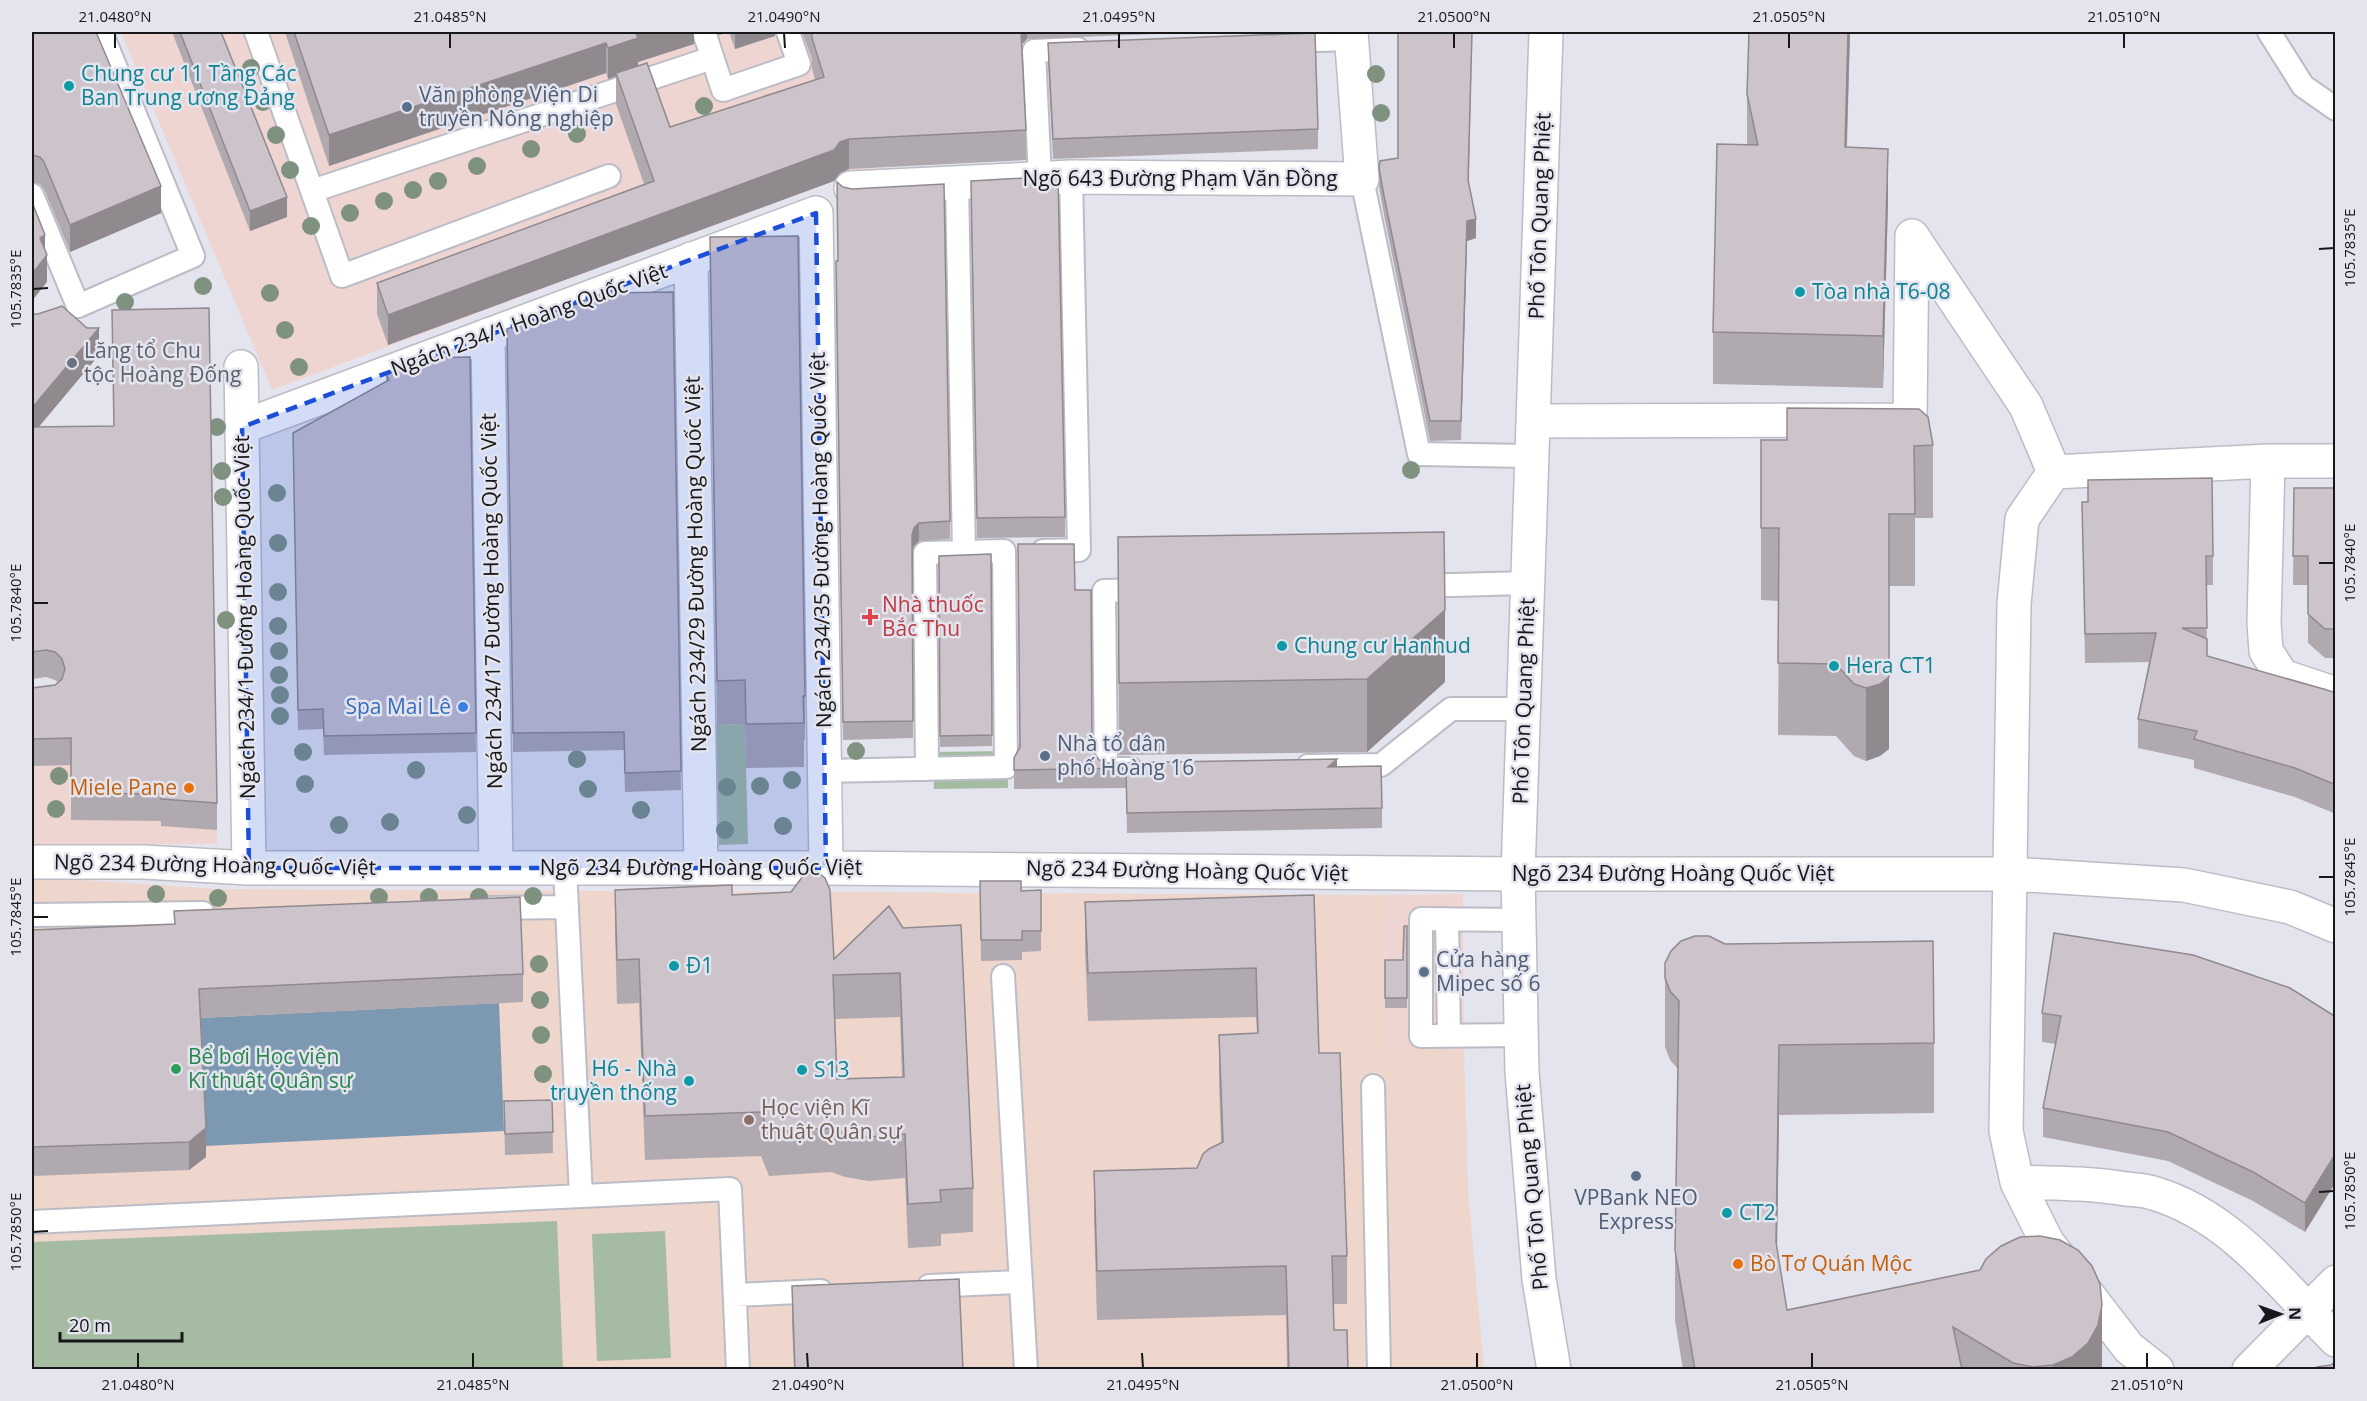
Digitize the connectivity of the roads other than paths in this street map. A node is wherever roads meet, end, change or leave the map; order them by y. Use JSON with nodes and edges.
{"nodes":[{"id":1,"x":101,"y":32,"type":"edge"},
{"id":2,"x":256,"y":32,"type":"edge"},
{"id":3,"x":704,"y":32,"type":"edge"},
{"id":4,"x":788,"y":32,"type":"edge"},
{"id":5,"x":1546,"y":32,"type":"edge"},
{"id":6,"x":2269,"y":32,"type":"edge"},
{"id":7,"x":1352,"y":35,"type":"edge"},
{"id":8,"x":1258,"y":42,"type":"edge"},
{"id":9,"x":1093,"y":49,"type":"edge"},
{"id":10,"x":712,"y":58,"type":"junction"},
{"id":11,"x":2336,"y":110,"type":"edge"},
{"id":12,"x":609,"y":176,"type":"dead end"},
{"id":13,"x":1055,"y":178,"type":"junction"},
{"id":14,"x":1362,"y":179,"type":"junction"},
{"id":15,"x":957,"y":183,"type":"junction"},
{"id":16,"x":851,"y":188,"type":"edge"},
{"id":17,"x":312,"y":191,"type":"junction"},
{"id":18,"x":32,"y":195,"type":"edge"},
{"id":19,"x":816,"y":213,"type":"joint"},
{"id":20,"x":691,"y":260,"type":"junction"},
{"id":21,"x":488,"y":335,"type":"junction"},
{"id":22,"x":241,"y":367,"type":"dead end"},
{"id":23,"x":1534,"y":421,"type":"junction"},
{"id":24,"x":242,"y":427,"type":"junction"},
{"id":25,"x":1533,"y":456,"type":"junction"},
{"id":26,"x":2268,"y":461,"type":"junction"},
{"id":27,"x":2336,"y":461,"type":"edge"},
{"id":28,"x":2054,"y":472,"type":"junction"},
{"id":29,"x":1004,"y":551,"type":"junction"},
{"id":30,"x":964,"y":552,"type":"junction"},
{"id":31,"x":1529,"y":583,"type":"junction"},
{"id":32,"x":1389,"y":586,"type":"edge"},
{"id":33,"x":1163,"y":590,"type":"edge"},
{"id":34,"x":2336,"y":694,"type":"edge"},
{"id":35,"x":1523,"y":709,"type":"junction"},
{"id":36,"x":1285,"y":766,"type":"edge"},
{"id":37,"x":1154,"y":768,"type":"edge"},
{"id":38,"x":927,"y":769,"type":"junction"},
{"id":39,"x":825,"y":771,"type":"junction"},
{"id":40,"x":32,"y":862,"type":"edge"},
{"id":41,"x":249,"y":868,"type":"junction"},
{"id":42,"x":496,"y":868,"type":"junction"},
{"id":43,"x":565,"y":868,"type":"junction"},
{"id":44,"x":700,"y":868,"type":"junction"},
{"id":45,"x":826,"y":868,"type":"junction"},
{"id":46,"x":1518,"y":874,"type":"junction"},
{"id":47,"x":2011,"y":874,"type":"junction"},
{"id":48,"x":567,"y":907,"type":"junction"},
{"id":49,"x":475,"y":909,"type":"edge"},
{"id":50,"x":219,"y":913,"type":"edge"},
{"id":51,"x":32,"y":915,"type":"edge"},
{"id":52,"x":1519,"y":920,"type":"junction"},
{"id":53,"x":2336,"y":926,"type":"edge"},
{"id":54,"x":1003,"y":976,"type":"dead end"},
{"id":55,"x":1521,"y":1035,"type":"junction"},
{"id":56,"x":1373,"y":1086,"type":"dead end"},
{"id":57,"x":2017,"y":1182,"type":"junction"},
{"id":58,"x":581,"y":1196,"type":"junction"},
{"id":59,"x":32,"y":1222,"type":"edge"},
{"id":60,"x":1020,"y":1282,"type":"junction"},
{"id":61,"x":2336,"y":1282,"type":"edge"},
{"id":62,"x":913,"y":1287,"type":"edge"},
{"id":63,"x":842,"y":1290,"type":"edge"},
{"id":64,"x":735,"y":1295,"type":"junction"},
{"id":65,"x":2307,"y":1312,"type":"junction"},
{"id":66,"x":2336,"y":1340,"type":"edge"},
{"id":67,"x":738,"y":1370,"type":"edge"},
{"id":68,"x":1026,"y":1370,"type":"edge"},
{"id":69,"x":1379,"y":1370,"type":"edge"},
{"id":70,"x":1554,"y":1370,"type":"edge"},
{"id":71,"x":2157,"y":1370,"type":"edge"},
{"id":72,"x":2249,"y":1370,"type":"edge"}],
"edges":[{"from":1,"to":18,"type":"lane"},
{"from":2,"to":17,"type":"lane"},
{"from":3,"to":10,"type":"lane"},
{"from":4,"to":10,"type":"lane"},
{"from":5,"to":23,"type":"street","name":"Phố Tôn Quang Phiệt"},
{"from":6,"to":11,"type":"lane"},
{"from":7,"to":8,"type":"lane"},
{"from":7,"to":14,"type":"street","name":"Ngõ 643 Đường Phạm Văn Đồng"},
{"from":9,"to":13,"type":"lane"},
{"from":10,"to":17,"type":"lane"},
{"from":12,"to":17,"type":"lane"},
{"from":13,"to":14,"type":"street","name":"Ngõ 643 Đường Phạm Văn Đồng"},
{"from":13,"to":15,"type":"street","name":"Ngõ 643 Đường Phạm Văn Đồng"},
{"from":13,"to":29,"type":"lane"},
{"from":14,"to":25,"type":"lane"},
{"from":15,"to":16,"type":"street","name":"Ngõ 643 Đường Phạm Văn Đồng"},
{"from":15,"to":30,"type":"lane"},
{"from":19,"to":20,"type":"street","name":"Ngách 234/1 Hoàng Quốc Việt"},
{"from":19,"to":39,"type":"street","name":"Ngách 234/35 Đường Hoàng Quốc Việt"},
{"from":20,"to":21,"type":"street","name":"Ngách 234/1 Hoàng Quốc Việt"},
{"from":20,"to":44,"type":"street","name":"Ngách 234/29 Đường Hoàng Quốc Việt"},
{"from":21,"to":24,"type":"street","name":"Ngách 234/1 Hoàng Quốc Việt"},
{"from":21,"to":42,"type":"street","name":"Ngách 234/17 Đường Hoàng Quốc Việt"},
{"from":22,"to":24,"type":"street","name":"Ngách 234/1 Đường Hoàng Quốc Việt"},
{"from":23,"to":25,"type":"street","name":"Phố Tôn Quang Phiệt"},
{"from":23,"to":28,"type":"street"},
{"from":24,"to":41,"type":"street","name":"Ngách 234/1 Đường Hoàng Quốc Việt"},
{"from":25,"to":31,"type":"street","name":"Phố Tôn Quang Phiệt"},
{"from":26,"to":27,"type":"street"},
{"from":26,"to":28,"type":"street"},
{"from":26,"to":34,"type":"street"},
{"from":28,"to":47,"type":"street"},
{"from":29,"to":30,"type":"lane"},
{"from":29,"to":38,"type":"lane"},
{"from":30,"to":38,"type":"lane"},
{"from":31,"to":32,"type":"lane"},
{"from":31,"to":35,"type":"street","name":"Phố Tôn Quang Phiệt"},
{"from":33,"to":37,"type":"lane"},
{"from":35,"to":36,"type":"lane"},
{"from":35,"to":46,"type":"street","name":"Phố Tôn Quang Phiệt"},
{"from":38,"to":39,"type":"lane"},
{"from":39,"to":45,"type":"street","name":"Ngách 234/35 Đường Hoàng Quốc Việt"},
{"from":40,"to":41,"type":"street","name":"Ngõ 234 Đường Hoàng Quốc Việt"},
{"from":41,"to":42,"type":"street","name":"Ngõ 234 Đường Hoàng Quốc Việt"},
{"from":42,"to":43,"type":"street","name":"Ngõ 234 Đường Hoàng Quốc Việt"},
{"from":43,"to":44,"type":"street","name":"Ngõ 234 Đường Hoàng Quốc Việt"},
{"from":43,"to":48,"type":"lane"},
{"from":44,"to":45,"type":"street","name":"Ngõ 234 Đường Hoàng Quốc Việt"},
{"from":45,"to":46,"type":"street","name":"Ngõ 234 Đường Hoàng Quốc Việt"},
{"from":46,"to":47,"type":"street","name":"Ngõ 234 Đường Hoàng Quốc Việt"},
{"from":46,"to":52,"type":"street","name":"Phố Tôn Quang Phiệt"},
{"from":47,"to":53,"type":"street","name":"Ngõ 234 Đường Hoàng Quốc Việt"},
{"from":47,"to":57,"type":"street"},
{"from":48,"to":49,"type":"lane"},
{"from":48,"to":58,"type":"lane"},
{"from":50,"to":51,"type":"lane"},
{"from":52,"to":55,"type":"street","name":"Phố Tôn Quang Phiệt"},
{"from":52,"to":55,"type":"lane"},
{"from":54,"to":60,"type":"lane"},
{"from":55,"to":70,"type":"street","name":"Phố Tôn Quang Phiệt"},
{"from":56,"to":69,"type":"lane"},
{"from":57,"to":65,"type":"street"},
{"from":57,"to":71,"type":"street"},
{"from":58,"to":59,"type":"lane"},
{"from":58,"to":64,"type":"lane"},
{"from":60,"to":62,"type":"lane"},
{"from":60,"to":68,"type":"lane"},
{"from":61,"to":65,"type":"street"},
{"from":63,"to":64,"type":"lane"},
{"from":64,"to":67,"type":"lane"},
{"from":65,"to":66,"type":"street"},
{"from":65,"to":72,"type":"street"}]}
